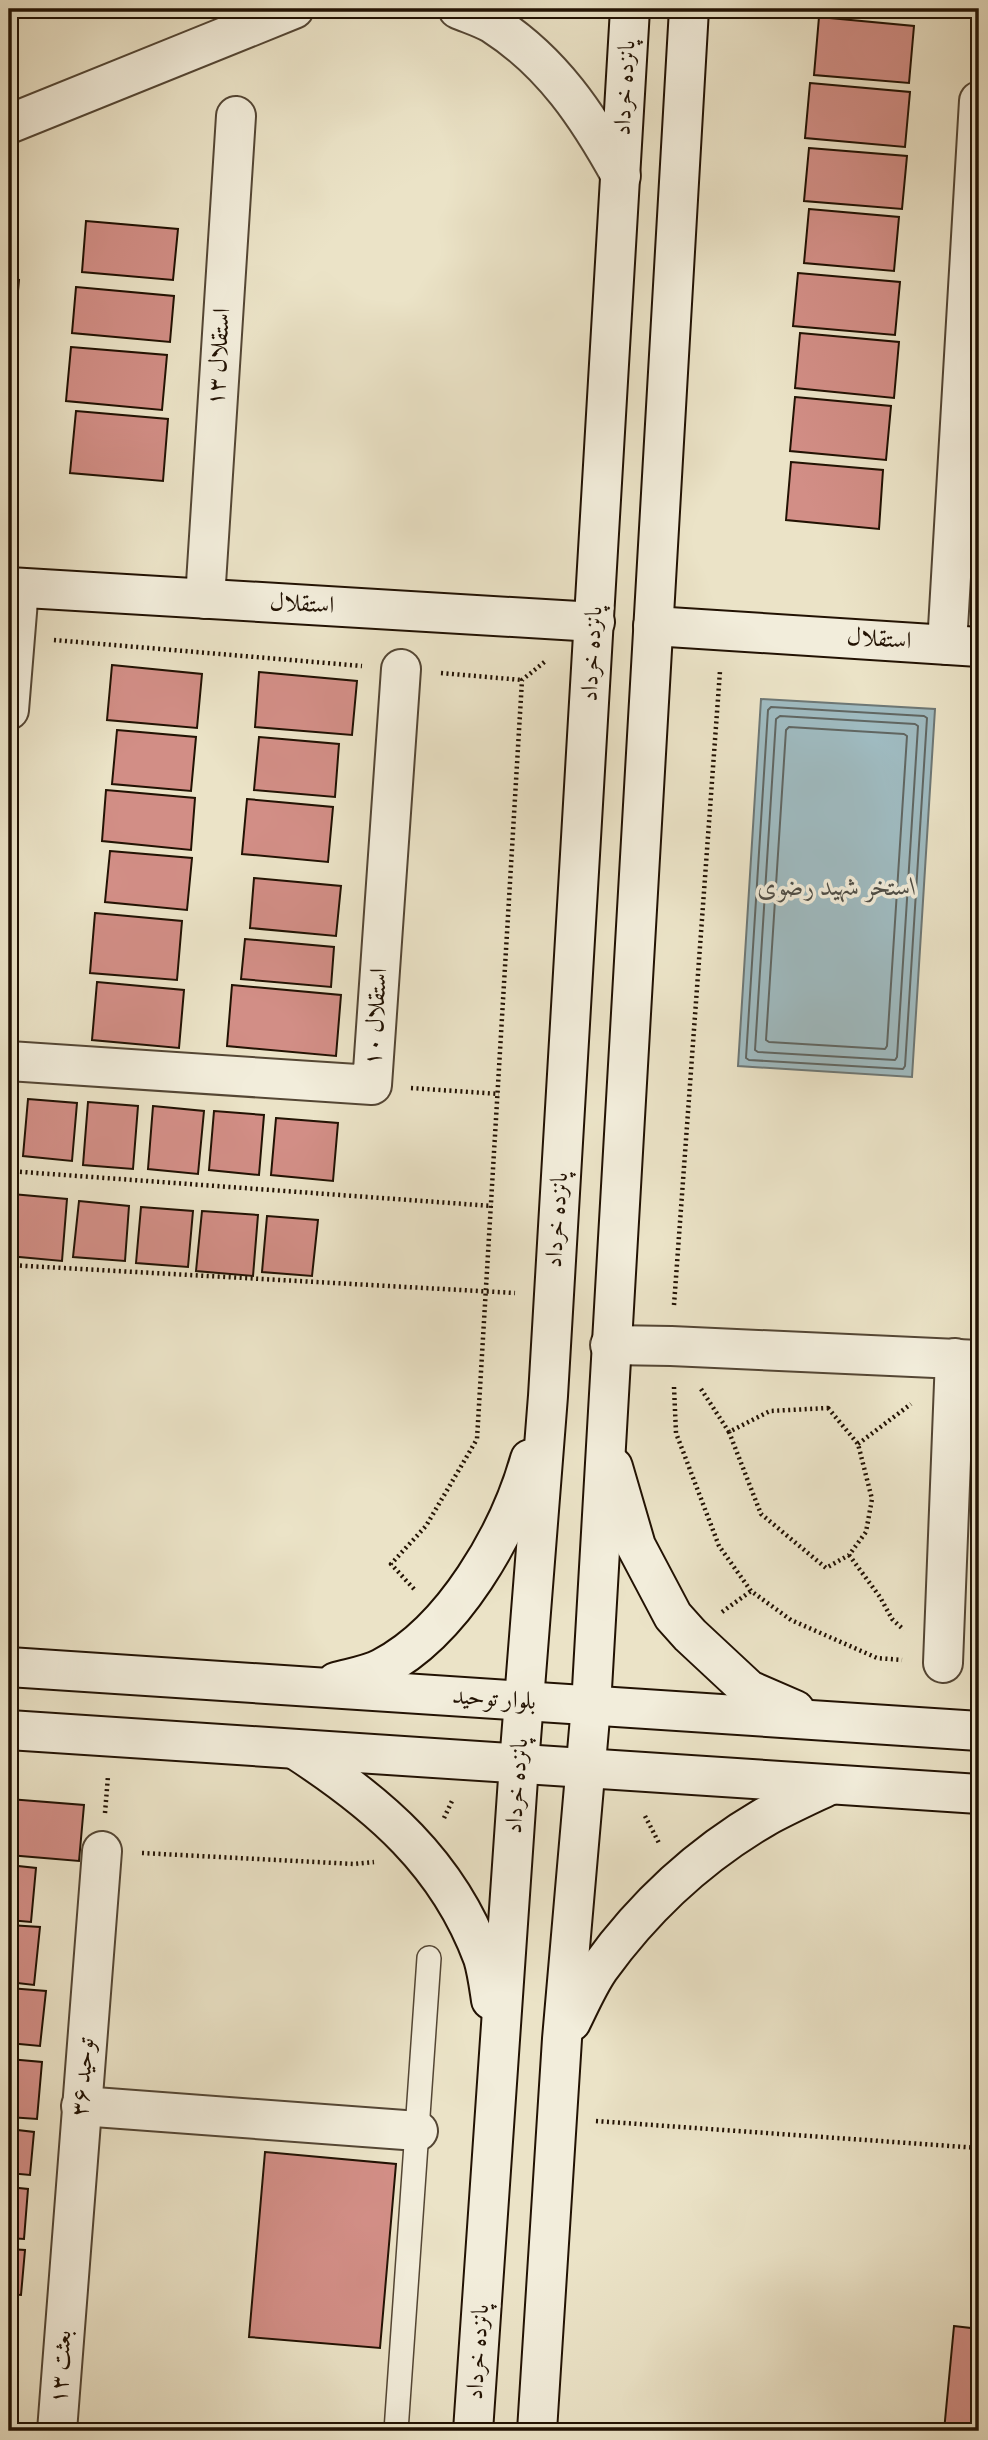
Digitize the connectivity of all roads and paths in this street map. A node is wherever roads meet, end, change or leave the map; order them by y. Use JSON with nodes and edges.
{"nodes":[{"id":1,"x":294,"y":9,"type":"edge"},
{"id":2,"x":458,"y":9,"type":"edge"},
{"id":3,"x":630,"y":9,"type":"edge"},
{"id":4,"x":689,"y":9,"type":"edge"},
{"id":5,"x":701,"y":9,"type":"edge"},
{"id":6,"x":685,"y":47,"type":"junction"},
{"id":7,"x":979,"y":101,"type":"edge"},
{"id":8,"x":236,"y":116,"type":"dead end"},
{"id":9,"x":9,"y":124,"type":"edge"},
{"id":10,"x":621,"y":176,"type":"junction"},
{"id":11,"x":14,"y":587,"type":"edge"},
{"id":12,"x":205,"y":599,"type":"junction"},
{"id":13,"x":595,"y":622,"type":"junction"},
{"id":14,"x":653,"y":626,"type":"junction"},
{"id":15,"x":723,"y":630,"type":"junction"},
{"id":16,"x":15,"y":637,"type":"junction"},
{"id":17,"x":963,"y":646,"type":"edge"},
{"id":18,"x":401,"y":669,"type":"junction"},
{"id":19,"x":522,"y":680,"type":"junction"},
{"id":20,"x":9,"y":710,"type":"edge"},
{"id":21,"x":9,"y":1061,"type":"edge"},
{"id":22,"x":372,"y":1085,"type":"junction"},
{"id":23,"x":499,"y":1094,"type":"junction"},
{"id":24,"x":9,"y":1171,"type":"edge"},
{"id":25,"x":492,"y":1206,"type":"junction"},
{"id":26,"x":9,"y":1265,"type":"edge"},
{"id":27,"x":487,"y":1291,"type":"junction"},
{"id":28,"x":553,"y":1296,"type":"junction"},
{"id":29,"x":610,"y":1345,"type":"junction"},
{"id":30,"x":671,"y":1346,"type":"junction"},
{"id":31,"x":967,"y":1359,"type":"edge"},
{"id":32,"x":548,"y":1396,"type":"junction"},
{"id":33,"x":605,"y":1439,"type":"junction"},
{"id":34,"x":849,"y":1555,"type":"junction"},
{"id":35,"x":391,"y":1564,"type":"dead end"},
{"id":36,"x":943,"y":1662,"type":"junction"},
{"id":37,"x":9,"y":1667,"type":"edge"},
{"id":38,"x":318,"y":1687,"type":"junction"},
{"id":39,"x":524,"y":1702,"type":"junction"},
{"id":40,"x":591,"y":1706,"type":"junction"},
{"id":41,"x":820,"y":1720,"type":"junction"},
{"id":42,"x":9,"y":1730,"type":"edge"},
{"id":43,"x":979,"y":1731,"type":"edge"},
{"id":44,"x":111,"y":1737,"type":"junction"},
{"id":45,"x":294,"y":1749,"type":"junction"},
{"id":46,"x":519,"y":1764,"type":"junction"},
{"id":47,"x":585,"y":1768,"type":"junction"},
{"id":48,"x":830,"y":1784,"type":"junction"},
{"id":49,"x":979,"y":1794,"type":"edge"},
{"id":50,"x":452,"y":1801,"type":"dead end"},
{"id":51,"x":102,"y":1851,"type":"junction"},
{"id":52,"x":423,"y":1856,"type":"junction"},
{"id":53,"x":429,"y":1958,"type":"dead end"},
{"id":54,"x":562,"y":2039,"type":"junction"},
{"id":55,"x":500,"y":2044,"type":"junction"},
{"id":56,"x":81,"y":2106,"type":"junction"},
{"id":57,"x":557,"y":2118,"type":"junction"},
{"id":58,"x":418,"y":2131,"type":"junction"},
{"id":59,"x":979,"y":2148,"type":"edge"},
{"id":60,"x":66,"y":2302,"type":"joint"},
{"id":61,"x":57,"y":2431,"type":"edge"},
{"id":62,"x":396,"y":2431,"type":"edge"},
{"id":63,"x":473,"y":2431,"type":"edge"},
{"id":64,"x":537,"y":2431,"type":"edge"}],
"edges":[{"from":1,"to":9,"type":"street"},
{"from":2,"to":10,"type":"street"},
{"from":3,"to":10,"type":"street","name":"پانزده خرداد"},
{"from":4,"to":6,"type":"street"},
{"from":5,"to":6,"type":"street"},
{"from":6,"to":14,"type":"street"},
{"from":7,"to":17,"type":"street"},
{"from":8,"to":12,"type":"street","name":"استقلال ۱۳"},
{"from":10,"to":13,"type":"street","name":"پانزده خرداد"},
{"from":11,"to":12,"type":"street","name":"استقلال"},
{"from":11,"to":16,"type":"street"},
{"from":12,"to":13,"type":"street","name":"استقلال"},
{"from":13,"to":19,"type":"path"},
{"from":13,"to":28,"type":"street","name":"پانزده خرداد"},
{"from":14,"to":15,"type":"street","name":"استقلال"},
{"from":14,"to":29,"type":"street"},
{"from":15,"to":17,"type":"street","name":"استقلال"},
{"from":15,"to":30,"type":"path"},
{"from":16,"to":18,"type":"path"},
{"from":16,"to":20,"type":"street"},
{"from":18,"to":19,"type":"path"},
{"from":18,"to":22,"type":"street","name":"استقلال ۱۰"},
{"from":19,"to":23,"type":"path"},
{"from":21,"to":22,"type":"street","name":"استقلال ۱۰"},
{"from":22,"to":23,"type":"path"},
{"from":23,"to":25,"type":"path"},
{"from":24,"to":25,"type":"path"},
{"from":25,"to":27,"type":"path"},
{"from":26,"to":27,"type":"path"},
{"from":27,"to":28,"type":"path"},
{"from":27,"to":35,"type":"path"},
{"from":28,"to":32,"type":"street","name":"پانزده خرداد"},
{"from":29,"to":30,"type":"street"},
{"from":29,"to":33,"type":"street"},
{"from":30,"to":31,"type":"street"},
{"from":30,"to":36,"type":"path"},
{"from":31,"to":36,"type":"street"},
{"from":32,"to":38,"type":"street"},
{"from":32,"to":39,"type":"street","name":"پانزده خرداد"},
{"from":33,"to":40,"type":"street"},
{"from":33,"to":41,"type":"street"},
{"from":34,"to":34,"type":"path"},
{"from":34,"to":36,"type":"path"},
{"from":37,"to":38,"type":"street","name":"بلوار توحید"},
{"from":38,"to":39,"type":"street","name":"بلوار توحید"},
{"from":39,"to":40,"type":"street","name":"بلوار توحید"},
{"from":39,"to":46,"type":"street","name":"پانزده خرداد"},
{"from":40,"to":41,"type":"street","name":"بلوار توحید"},
{"from":40,"to":47,"type":"street"},
{"from":41,"to":43,"type":"street","name":"بلوار توحید"},
{"from":42,"to":44,"type":"street"},
{"from":44,"to":45,"type":"street"},
{"from":44,"to":51,"type":"path"},
{"from":45,"to":46,"type":"street"},
{"from":45,"to":52,"type":"street"},
{"from":46,"to":47,"type":"street"},
{"from":46,"to":55,"type":"street","name":"پانزده خرداد"},
{"from":47,"to":48,"type":"street"},
{"from":47,"to":54,"type":"street"},
{"from":48,"to":49,"type":"street"},
{"from":48,"to":54,"type":"street"},
{"from":50,"to":52,"type":"path"},
{"from":51,"to":52,"type":"path"},
{"from":51,"to":56,"type":"street","name":"توحید ۳۶"},
{"from":52,"to":55,"type":"street"},
{"from":53,"to":58,"type":"lane"},
{"from":54,"to":57,"type":"street"},
{"from":55,"to":63,"type":"street","name":"پانزده خرداد"},
{"from":56,"to":58,"type":"street"},
{"from":56,"to":60,"type":"street","name":"توحید ۳۶"},
{"from":57,"to":59,"type":"path"},
{"from":57,"to":64,"type":"street"},
{"from":58,"to":62,"type":"lane"},
{"from":60,"to":61,"type":"street","name":"بعثت ۱۳"}]}
